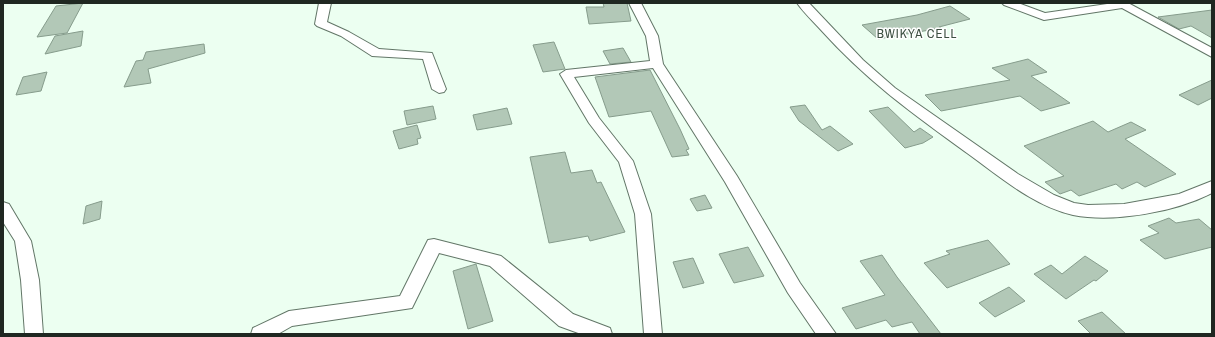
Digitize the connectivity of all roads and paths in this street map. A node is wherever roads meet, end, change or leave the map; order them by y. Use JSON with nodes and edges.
{"nodes":[{"id":1,"x":325,"y":3,"type":"edge"},
{"id":2,"x":635,"y":3,"type":"edge"},
{"id":3,"x":803,"y":3,"type":"edge"},
{"id":4,"x":1008,"y":3,"type":"edge"},
{"id":5,"x":1121,"y":4,"type":"edge"},
{"id":6,"x":1212,"y":53,"type":"edge"},
{"id":7,"x":657,"y":64,"type":"junction"},
{"id":8,"x":439,"y":89,"type":"dead end"},
{"id":9,"x":1208,"y":191,"type":"edge"},
{"id":10,"x":3,"y":208,"type":"edge"},
{"id":11,"x":34,"y":334,"type":"edge"},
{"id":12,"x":260,"y":334,"type":"edge"},
{"id":13,"x":603,"y":334,"type":"edge"},
{"id":14,"x":653,"y":334,"type":"edge"},
{"id":15,"x":827,"y":334,"type":"edge"}],
"edges":[{"from":1,"to":8,"type":"street"},
{"from":2,"to":7,"type":"street"},
{"from":3,"to":9,"type":"street"},
{"from":4,"to":5,"type":"street"},
{"from":5,"to":6,"type":"street"},
{"from":7,"to":14,"type":"street"},
{"from":7,"to":15,"type":"street"},
{"from":10,"to":11,"type":"street"},
{"from":12,"to":13,"type":"street"}]}
